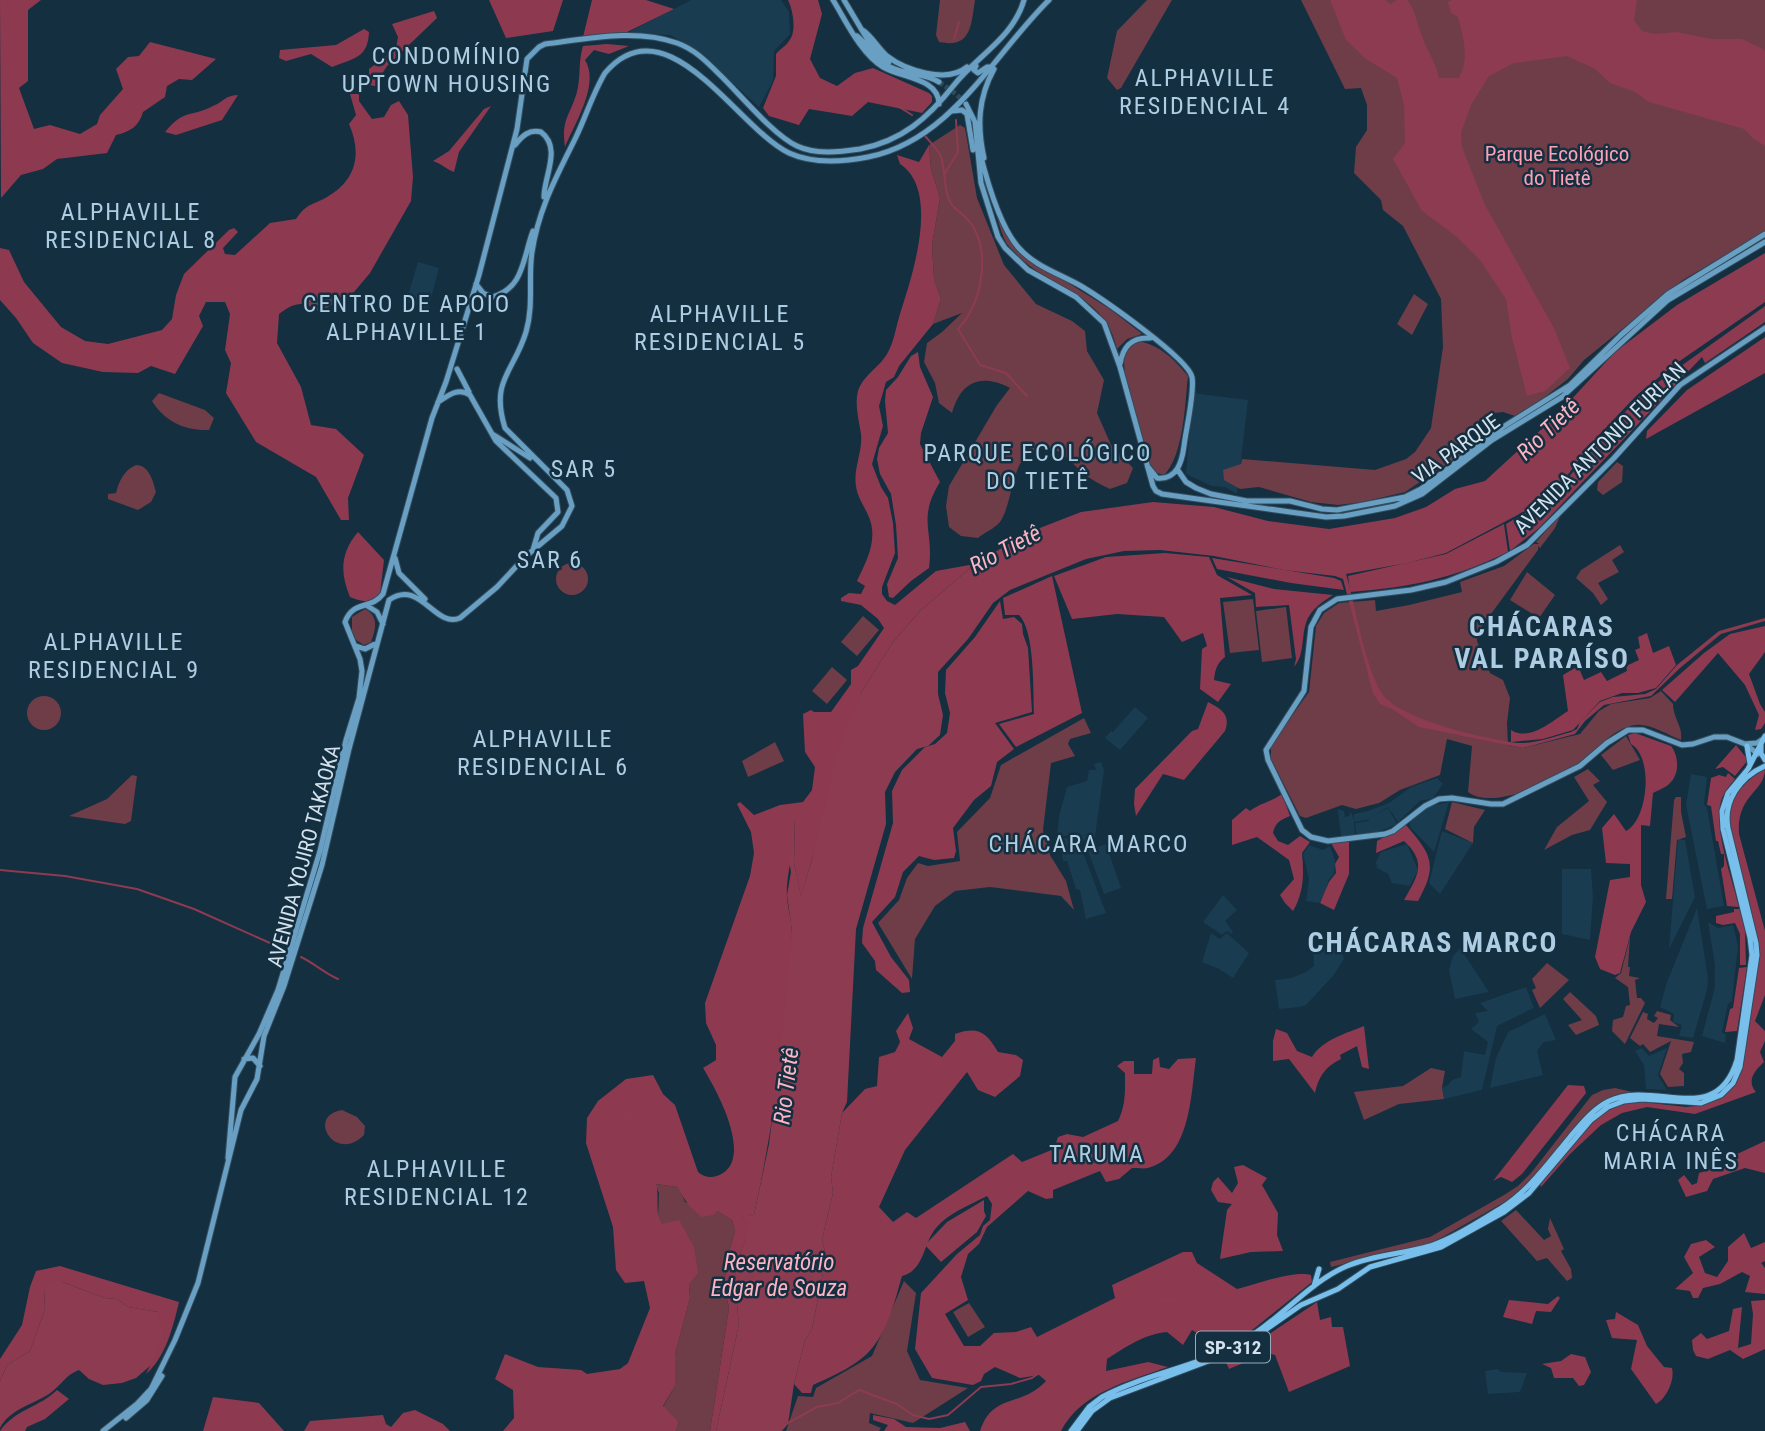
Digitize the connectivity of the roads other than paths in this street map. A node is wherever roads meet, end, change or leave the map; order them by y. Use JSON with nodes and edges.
{"nodes":[{"id":1,"x":833,"y":0,"type":"edge"},
{"id":2,"x":844,"y":0,"type":"edge"},
{"id":3,"x":1024,"y":0,"type":"edge"},
{"id":4,"x":1049,"y":0,"type":"edge"},
{"id":5,"x":864,"y":31,"type":"junction"},
{"id":6,"x":855,"y":34,"type":"junction"},
{"id":7,"x":993,"y":49,"type":"junction"},
{"id":8,"x":1000,"y":57,"type":"junction"},
{"id":9,"x":975,"y":63,"type":"junction"},
{"id":10,"x":992,"y":67,"type":"junction"},
{"id":11,"x":900,"y":70,"type":"junction"},
{"id":12,"x":939,"y":82,"type":"tunnel mouth"},
{"id":13,"x":965,"y":101,"type":"junction"},
{"id":14,"x":938,"y":107,"type":"junction"},
{"id":15,"x":948,"y":113,"type":"junction"},
{"id":16,"x":976,"y":138,"type":"junction"},
{"id":17,"x":512,"y":148,"type":"junction"},
{"id":18,"x":981,"y":183,"type":"junction"},
{"id":19,"x":991,"y":188,"type":"junction"},
{"id":20,"x":544,"y":201,"type":"junction"},
{"id":21,"x":540,"y":214,"type":"junction"},
{"id":22,"x":1765,"y":234,"type":"edge"},
{"id":23,"x":1765,"y":242,"type":"edge"},
{"id":24,"x":476,"y":284,"type":"junction"},
{"id":25,"x":1765,"y":328,"type":"edge"},
{"id":26,"x":1157,"y":340,"type":"junction"},
{"id":27,"x":1120,"y":367,"type":"junction"},
{"id":28,"x":457,"y":369,"type":"dead end"},
{"id":29,"x":470,"y":394,"type":"junction"},
{"id":30,"x":1560,"y":395,"type":"junction"},
{"id":31,"x":438,"y":402,"type":"junction"},
{"id":32,"x":489,"y":432,"type":"junction"},
{"id":33,"x":536,"y":461,"type":"junction"},
{"id":34,"x":1147,"y":466,"type":"junction"},
{"id":35,"x":1177,"y":468,"type":"junction"},
{"id":36,"x":1290,"y":501,"type":"junction"},
{"id":37,"x":1287,"y":512,"type":"junction"},
{"id":38,"x":533,"y":550,"type":"junction"},
{"id":39,"x":394,"y":555,"type":"junction"},
{"id":40,"x":366,"y":605,"type":"junction"},
{"id":41,"x":442,"y":616,"type":"junction"},
{"id":42,"x":383,"y":624,"type":"junction"},
{"id":43,"x":377,"y":643,"type":"junction"},
{"id":44,"x":356,"y":646,"type":"junction"},
{"id":45,"x":1763,"y":739,"type":"edge"},
{"id":46,"x":1746,"y":745,"type":"junction"},
{"id":47,"x":1756,"y":752,"type":"junction"},
{"id":48,"x":1764,"y":759,"type":"edge"},
{"id":49,"x":1750,"y":765,"type":"junction"},
{"id":50,"x":1765,"y":766,"type":"edge"},
{"id":51,"x":244,"y":1059,"type":"junction"},
{"id":52,"x":260,"y":1066,"type":"junction"},
{"id":53,"x":233,"y":1093,"type":"junction"},
{"id":54,"x":249,"y":1093,"type":"junction"},
{"id":55,"x":225,"y":1181,"type":"junction"},
{"id":56,"x":1346,"y":1266,"type":"junction"},
{"id":57,"x":1319,"y":1269,"type":"dead end"},
{"id":58,"x":1355,"y":1278,"type":"junction"},
{"id":59,"x":1324,"y":1279,"type":"junction"},
{"id":60,"x":1313,"y":1289,"type":"junction"},
{"id":61,"x":1338,"y":1289,"type":"junction"},
{"id":62,"x":175,"y":1340,"type":"junction"},
{"id":63,"x":103,"y":1431,"type":"edge"},
{"id":64,"x":109,"y":1431,"type":"edge"},
{"id":65,"x":1071,"y":1431,"type":"edge"},
{"id":66,"x":1077,"y":1431,"type":"edge"}],
"edges":[{"from":1,"to":6,"type":"main road"},
{"from":2,"to":5,"type":"main road"},
{"from":3,"to":7,"type":"main road"},
{"from":4,"to":8,"type":"main road"},
{"from":5,"to":9,"type":"main road"},
{"from":5,"to":11,"type":"main road"},
{"from":6,"to":11,"type":"main road"},
{"from":6,"to":14,"type":"main road"},
{"from":7,"to":9,"type":"main road"},
{"from":7,"to":10,"type":"main road"},
{"from":8,"to":10,"type":"main road"},
{"from":8,"to":19,"type":"main road"},
{"from":9,"to":14,"type":"main road"},
{"from":10,"to":13,"type":"main road"},
{"from":11,"to":12,"type":"main road"},
{"from":13,"to":15,"type":"main road"},
{"from":13,"to":16,"type":"main road"},
{"from":14,"to":15,"type":"main road"},
{"from":14,"to":17,"type":"main road"},
{"from":15,"to":18,"type":"main road"},
{"from":15,"to":20,"type":"main road"},
{"from":16,"to":18,"type":"main road"},
{"from":16,"to":19,"type":"main road"},
{"from":17,"to":20,"type":"main road"},
{"from":17,"to":24,"type":"main road"},
{"from":18,"to":27,"type":"main road"},
{"from":19,"to":26,"type":"main road"},
{"from":20,"to":21,"type":"main road"},
{"from":21,"to":24,"type":"main road"},
{"from":21,"to":33,"type":"main road"},
{"from":22,"to":30,"type":"main road"},
{"from":23,"to":30,"type":"main road"},
{"from":24,"to":31,"type":"main road"},
{"from":25,"to":46,"type":"main road","name":"AVENIDA ANTONIO FURLAN"},
{"from":26,"to":27,"type":"main road"},
{"from":26,"to":35,"type":"main road"},
{"from":27,"to":34,"type":"main road"},
{"from":28,"to":29,"type":"main road"},
{"from":29,"to":31,"type":"main road"},
{"from":29,"to":32,"type":"main road"},
{"from":30,"to":36,"type":"main road","name":"VIA PARQUE"},
{"from":30,"to":37,"type":"main road","name":"VIA PARQUE"},
{"from":31,"to":39,"type":"main road"},
{"from":32,"to":33,"type":"main road"},
{"from":32,"to":38,"type":"main road"},
{"from":33,"to":38,"type":"main road"},
{"from":34,"to":35,"type":"main road"},
{"from":34,"to":37,"type":"main road","name":"VIA PARQUE"},
{"from":35,"to":36,"type":"main road","name":"VIA PARQUE"},
{"from":36,"to":37,"type":"main road"},
{"from":38,"to":41,"type":"main road"},
{"from":39,"to":40,"type":"main road"},
{"from":39,"to":41,"type":"main road"},
{"from":40,"to":42,"type":"main road"},
{"from":40,"to":44,"type":"main road"},
{"from":41,"to":42,"type":"main road","name":"AVENIDA YOJIRO TAKAOKA"},
{"from":42,"to":43,"type":"main road","name":"AVENIDA YOJIRO TAKAOKA"},
{"from":43,"to":44,"type":"main road"},
{"from":43,"to":52,"type":"main road","name":"AVENIDA YOJIRO TAKAOKA"},
{"from":44,"to":51,"type":"main road","name":"AVENIDA YOJIRO TAKAOKA"},
{"from":45,"to":46,"type":"main road"},
{"from":45,"to":47,"type":"main road","number":"SP-312"},
{"from":45,"to":48,"type":"main road"},
{"from":46,"to":47,"type":"main road"},
{"from":46,"to":49,"type":"main road"},
{"from":47,"to":48,"type":"main road"},
{"from":47,"to":49,"type":"main road","number":"SP-312"},
{"from":49,"to":56,"type":"main road","number":"SP-312"},
{"from":50,"to":58,"type":"main road","number":"SP-312"},
{"from":51,"to":52,"type":"main road"},
{"from":51,"to":53,"type":"main road","name":"AVENIDA YOJIRO TAKAOKA"},
{"from":52,"to":54,"type":"main road","name":"AVENIDA YOJIRO TAKAOKA"},
{"from":53,"to":54,"type":"main road"},
{"from":53,"to":55,"type":"main road","name":"AVENIDA YOJIRO TAKAOKA"},
{"from":54,"to":55,"type":"main road","name":"AVENIDA YOJIRO TAKAOKA"},
{"from":55,"to":62,"type":"main road"},
{"from":56,"to":58,"type":"main road"},
{"from":56,"to":59,"type":"main road","number":"SP-312"},
{"from":57,"to":60,"type":"main road"},
{"from":58,"to":61,"type":"main road","number":"SP-312"},
{"from":59,"to":60,"type":"main road","number":"SP-312"},
{"from":59,"to":61,"type":"main road"},
{"from":60,"to":65,"type":"main road","number":"SP-312"},
{"from":61,"to":66,"type":"main road","number":"SP-312"},
{"from":62,"to":63,"type":"main road"},
{"from":62,"to":64,"type":"main road"}]}
